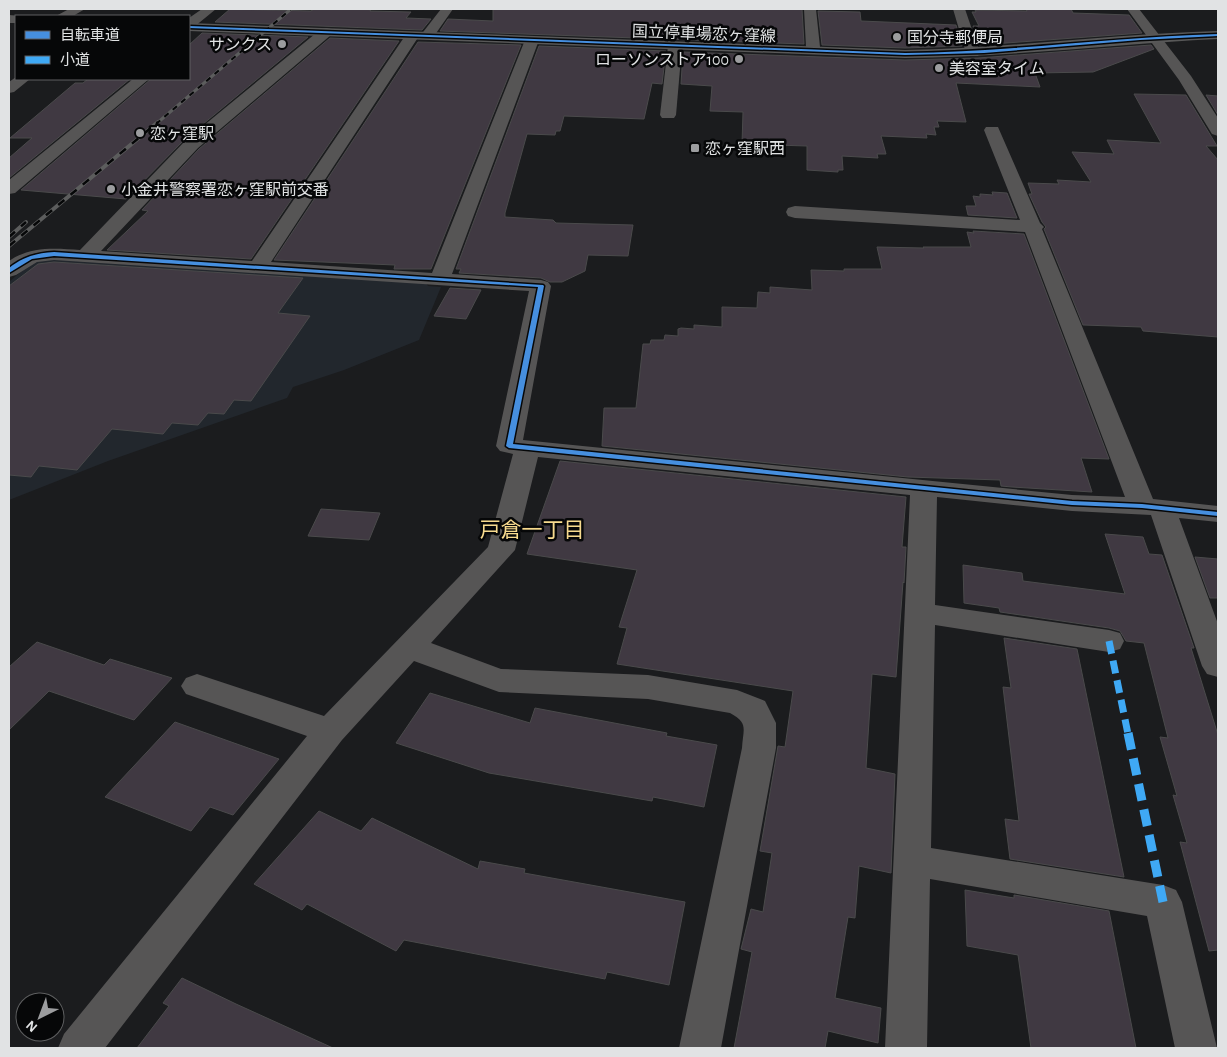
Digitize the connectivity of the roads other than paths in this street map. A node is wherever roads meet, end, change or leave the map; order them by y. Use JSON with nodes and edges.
{"nodes":[{"id":1,"x":79,"y":9,"type":"edge"},
{"id":2,"x":210,"y":9,"type":"edge"},
{"id":3,"x":447,"y":9,"type":"edge"},
{"id":4,"x":810,"y":9,"type":"edge"},
{"id":5,"x":958,"y":9,"type":"edge"},
{"id":6,"x":1133,"y":9,"type":"edge"},
{"id":7,"x":65,"y":15,"type":"edge"},
{"id":8,"x":190,"y":25,"type":"edge"},
{"id":9,"x":190,"y":26,"type":"edge"},
{"id":10,"x":204,"y":28,"type":"junction"},
{"id":11,"x":326,"y":32,"type":"junction"},
{"id":12,"x":1218,"y":35,"type":"edge"},
{"id":13,"x":420,"y":36,"type":"junction"},
{"id":14,"x":1154,"y":37,"type":"junction"},
{"id":15,"x":532,"y":40,"type":"junction"},
{"id":16,"x":190,"y":41,"type":"edge"},
{"id":17,"x":675,"y":46,"type":"junction"},
{"id":18,"x":816,"y":51,"type":"junction"},
{"id":19,"x":973,"y":53,"type":"junction"},
{"id":20,"x":22,"y":80,"type":"edge"},
{"id":21,"x":141,"y":80,"type":"edge"},
{"id":22,"x":9,"y":89,"type":"edge"},
{"id":23,"x":668,"y":115,"type":"dead end"},
{"id":24,"x":992,"y":130,"type":"dead end"},
{"id":25,"x":1218,"y":131,"type":"edge"},
{"id":26,"x":9,"y":189,"type":"edge"},
{"id":27,"x":795,"y":212,"type":"dead end"},
{"id":28,"x":1034,"y":228,"type":"junction"},
{"id":29,"x":84,"y":256,"type":"junction"},
{"id":30,"x":256,"y":268,"type":"junction"},
{"id":31,"x":9,"y":271,"type":"edge"},
{"id":32,"x":440,"y":279,"type":"junction"},
{"id":33,"x":527,"y":449,"type":"junction"},
{"id":34,"x":924,"y":487,"type":"junction"},
{"id":35,"x":1152,"y":507,"type":"junction"},
{"id":36,"x":1218,"y":514,"type":"edge"},
{"id":37,"x":920,"y":613,"type":"junction"},
{"id":38,"x":1109,"y":641,"type":"dead end"},
{"id":39,"x":408,"y":647,"type":"junction"},
{"id":40,"x":1218,"y":666,"type":"edge"},
{"id":41,"x":197,"y":686,"type":"dead end"},
{"id":42,"x":330,"y":731,"type":"junction"},
{"id":43,"x":912,"y":860,"type":"junction"},
{"id":44,"x":79,"y":1048,"type":"edge"},
{"id":45,"x":700,"y":1048,"type":"edge"},
{"id":46,"x":906,"y":1048,"type":"edge"},
{"id":47,"x":1196,"y":1048,"type":"edge"}],
"edges":[{"from":1,"to":7,"type":"street"},
{"from":2,"to":8,"type":"street"},
{"from":3,"to":13,"type":"street"},
{"from":4,"to":18,"type":"street"},
{"from":5,"to":19,"type":"street"},
{"from":6,"to":14,"type":"street"},
{"from":9,"to":10,"type":"main road","name":"国立停車場恋ヶ窪線"},
{"from":10,"to":11,"type":"main road","name":"国立停車場恋ヶ窪線"},
{"from":10,"to":16,"type":"street"},
{"from":11,"to":13,"type":"main road","name":"国立停車場恋ヶ窪線"},
{"from":11,"to":29,"type":"street"},
{"from":12,"to":14,"type":"main road","name":"国立停車場恋ヶ窪線"},
{"from":13,"to":15,"type":"main road","name":"国立停車場恋ヶ窪線"},
{"from":13,"to":30,"type":"street"},
{"from":14,"to":19,"type":"main road","name":"国立停車場恋ヶ窪線"},
{"from":14,"to":25,"type":"street"},
{"from":15,"to":17,"type":"main road","name":"国立停車場恋ヶ窪線"},
{"from":15,"to":32,"type":"street"},
{"from":17,"to":18,"type":"main road","name":"国立停車場恋ヶ窪線"},
{"from":17,"to":23,"type":"street"},
{"from":18,"to":19,"type":"main road","name":"国立停車場恋ヶ窪線"},
{"from":20,"to":22,"type":"street"},
{"from":21,"to":26,"type":"street"},
{"from":24,"to":28,"type":"street"},
{"from":27,"to":28,"type":"street"},
{"from":28,"to":35,"type":"street"},
{"from":29,"to":30,"type":"street"},
{"from":29,"to":31,"type":"street"},
{"from":30,"to":32,"type":"street"},
{"from":32,"to":33,"type":"street"},
{"from":33,"to":34,"type":"street"},
{"from":33,"to":39,"type":"street"},
{"from":34,"to":35,"type":"street"},
{"from":34,"to":37,"type":"street"},
{"from":35,"to":36,"type":"street"},
{"from":35,"to":40,"type":"street"},
{"from":37,"to":38,"type":"street"},
{"from":37,"to":43,"type":"street"},
{"from":39,"to":42,"type":"street"},
{"from":39,"to":45,"type":"street"},
{"from":41,"to":42,"type":"street"},
{"from":42,"to":44,"type":"street"},
{"from":43,"to":46,"type":"street"},
{"from":43,"to":47,"type":"street"}]}
